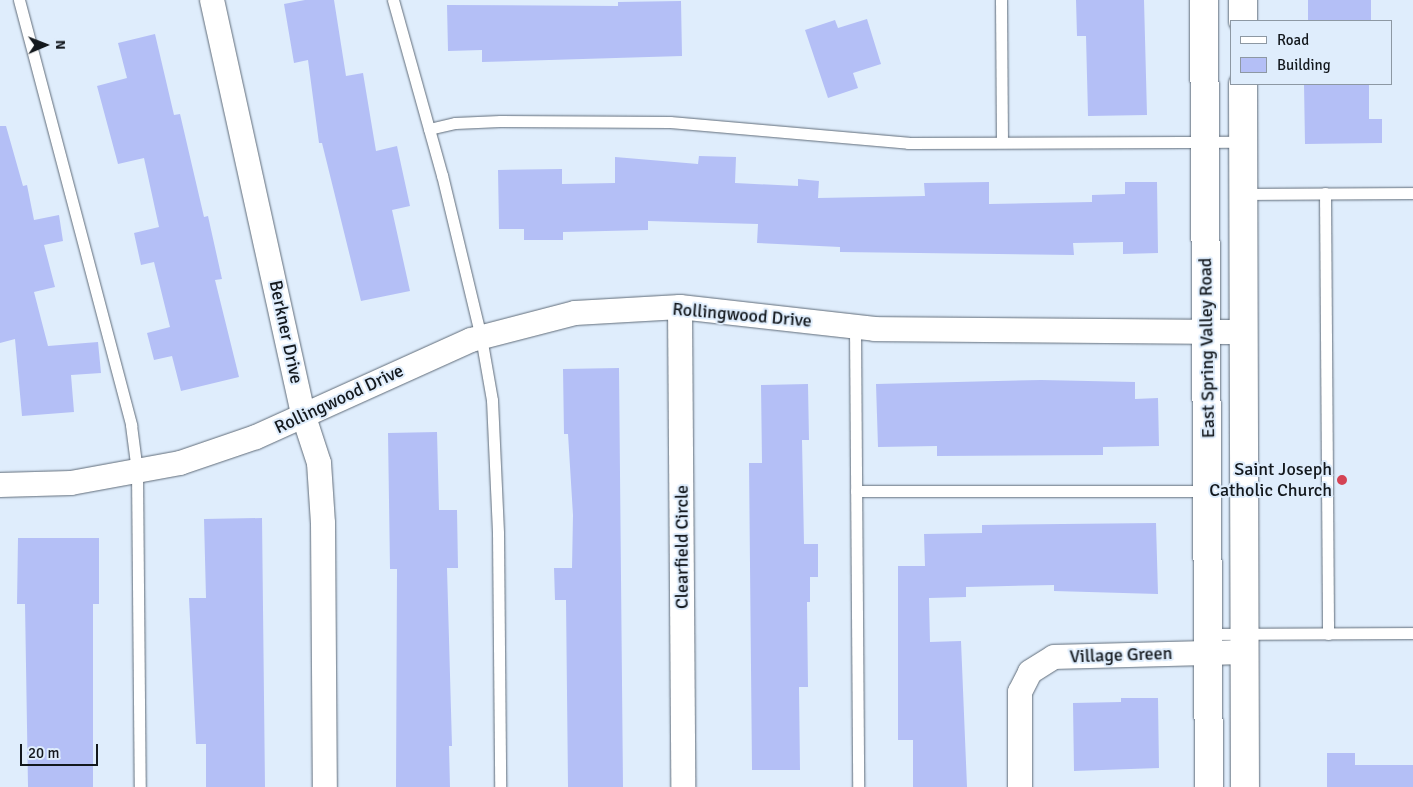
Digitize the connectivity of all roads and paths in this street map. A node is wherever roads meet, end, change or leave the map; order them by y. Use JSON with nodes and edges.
{"nodes":[{"id":1,"x":19,"y":0,"type":"edge"},
{"id":2,"x":212,"y":0,"type":"edge"},
{"id":3,"x":393,"y":0,"type":"edge"},
{"id":4,"x":1001,"y":0,"type":"edge"},
{"id":5,"x":1204,"y":0,"type":"edge"},
{"id":6,"x":1243,"y":0,"type":"edge"},
{"id":7,"x":1243,"y":20,"type":"edge"},
{"id":8,"x":1243,"y":85,"type":"edge"},
{"id":9,"x":429,"y":129,"type":"junction"},
{"id":10,"x":1002,"y":142,"type":"junction"},
{"id":11,"x":1243,"y":142,"type":"junction"},
{"id":12,"x":1205,"y":143,"type":"junction"},
{"id":13,"x":1413,"y":193,"type":"edge"},
{"id":14,"x":1244,"y":194,"type":"junction"},
{"id":15,"x":1325,"y":194,"type":"junction"},
{"id":16,"x":680,"y":307,"type":"junction"},
{"id":17,"x":855,"y":326,"type":"junction"},
{"id":18,"x":1208,"y":331,"type":"junction"},
{"id":19,"x":1244,"y":332,"type":"junction"},
{"id":20,"x":481,"y":337,"type":"junction"},
{"id":21,"x":304,"y":417,"type":"junction"},
{"id":22,"x":137,"y":471,"type":"junction"},
{"id":23,"x":0,"y":485,"type":"edge"},
{"id":24,"x":856,"y":491,"type":"junction"},
{"id":25,"x":1209,"y":491,"type":"junction"},
{"id":26,"x":1413,"y":633,"type":"edge"},
{"id":27,"x":1328,"y":634,"type":"junction"},
{"id":28,"x":1210,"y":643,"type":"junction"},
{"id":29,"x":1243,"y":643,"type":"junction"},
{"id":30,"x":140,"y":787,"type":"edge"},
{"id":31,"x":325,"y":787,"type":"edge"},
{"id":32,"x":500,"y":787,"type":"edge"},
{"id":33,"x":683,"y":787,"type":"edge"},
{"id":34,"x":858,"y":787,"type":"edge"},
{"id":35,"x":1020,"y":787,"type":"edge"},
{"id":36,"x":1210,"y":787,"type":"edge"},
{"id":37,"x":1245,"y":787,"type":"edge"}],
"edges":[{"from":1,"to":22,"type":"lane"},
{"from":2,"to":21,"type":"street","name":"Berkner Drive"},
{"from":3,"to":9,"type":"lane"},
{"from":4,"to":10,"type":"lane"},
{"from":5,"to":12,"type":"street","name":"East Spring Valley Road"},
{"from":6,"to":7,"type":"street"},
{"from":8,"to":11,"type":"street","name":"East Spring Valley Road"},
{"from":9,"to":10,"type":"lane"},
{"from":9,"to":20,"type":"lane"},
{"from":10,"to":12,"type":"lane"},
{"from":11,"to":12,"type":"lane"},
{"from":11,"to":14,"type":"street","name":"East Spring Valley Road"},
{"from":12,"to":18,"type":"street","name":"East Spring Valley Road"},
{"from":13,"to":15,"type":"lane"},
{"from":14,"to":15,"type":"lane"},
{"from":14,"to":19,"type":"street","name":"East Spring Valley Road"},
{"from":15,"to":27,"type":"lane"},
{"from":16,"to":17,"type":"street","name":"Rollingwood Drive"},
{"from":16,"to":20,"type":"street","name":"Rollingwood Drive"},
{"from":16,"to":33,"type":"street","name":"Clearfield Circle"},
{"from":17,"to":18,"type":"street","name":"Rollingwood Drive"},
{"from":17,"to":24,"type":"lane"},
{"from":18,"to":19,"type":"street","name":"Rollingwood Drive"},
{"from":18,"to":25,"type":"street","name":"East Spring Valley Road"},
{"from":19,"to":29,"type":"street","name":"East Spring Valley Road"},
{"from":20,"to":21,"type":"street","name":"Rollingwood Drive"},
{"from":20,"to":32,"type":"lane"},
{"from":21,"to":22,"type":"street","name":"Rollingwood Drive"},
{"from":21,"to":31,"type":"street","name":"Berkner Drive"},
{"from":22,"to":23,"type":"street","name":"Rollingwood Drive"},
{"from":22,"to":30,"type":"lane"},
{"from":24,"to":25,"type":"lane"},
{"from":24,"to":34,"type":"lane"},
{"from":25,"to":28,"type":"street","name":"East Spring Valley Road"},
{"from":26,"to":27,"type":"lane"},
{"from":27,"to":29,"type":"lane"},
{"from":28,"to":29,"type":"street","name":"Village Green"},
{"from":28,"to":35,"type":"street","name":"Village Green"},
{"from":28,"to":36,"type":"street","name":"East Spring Valley Road"},
{"from":29,"to":37,"type":"street","name":"East Spring Valley Road"}]}
